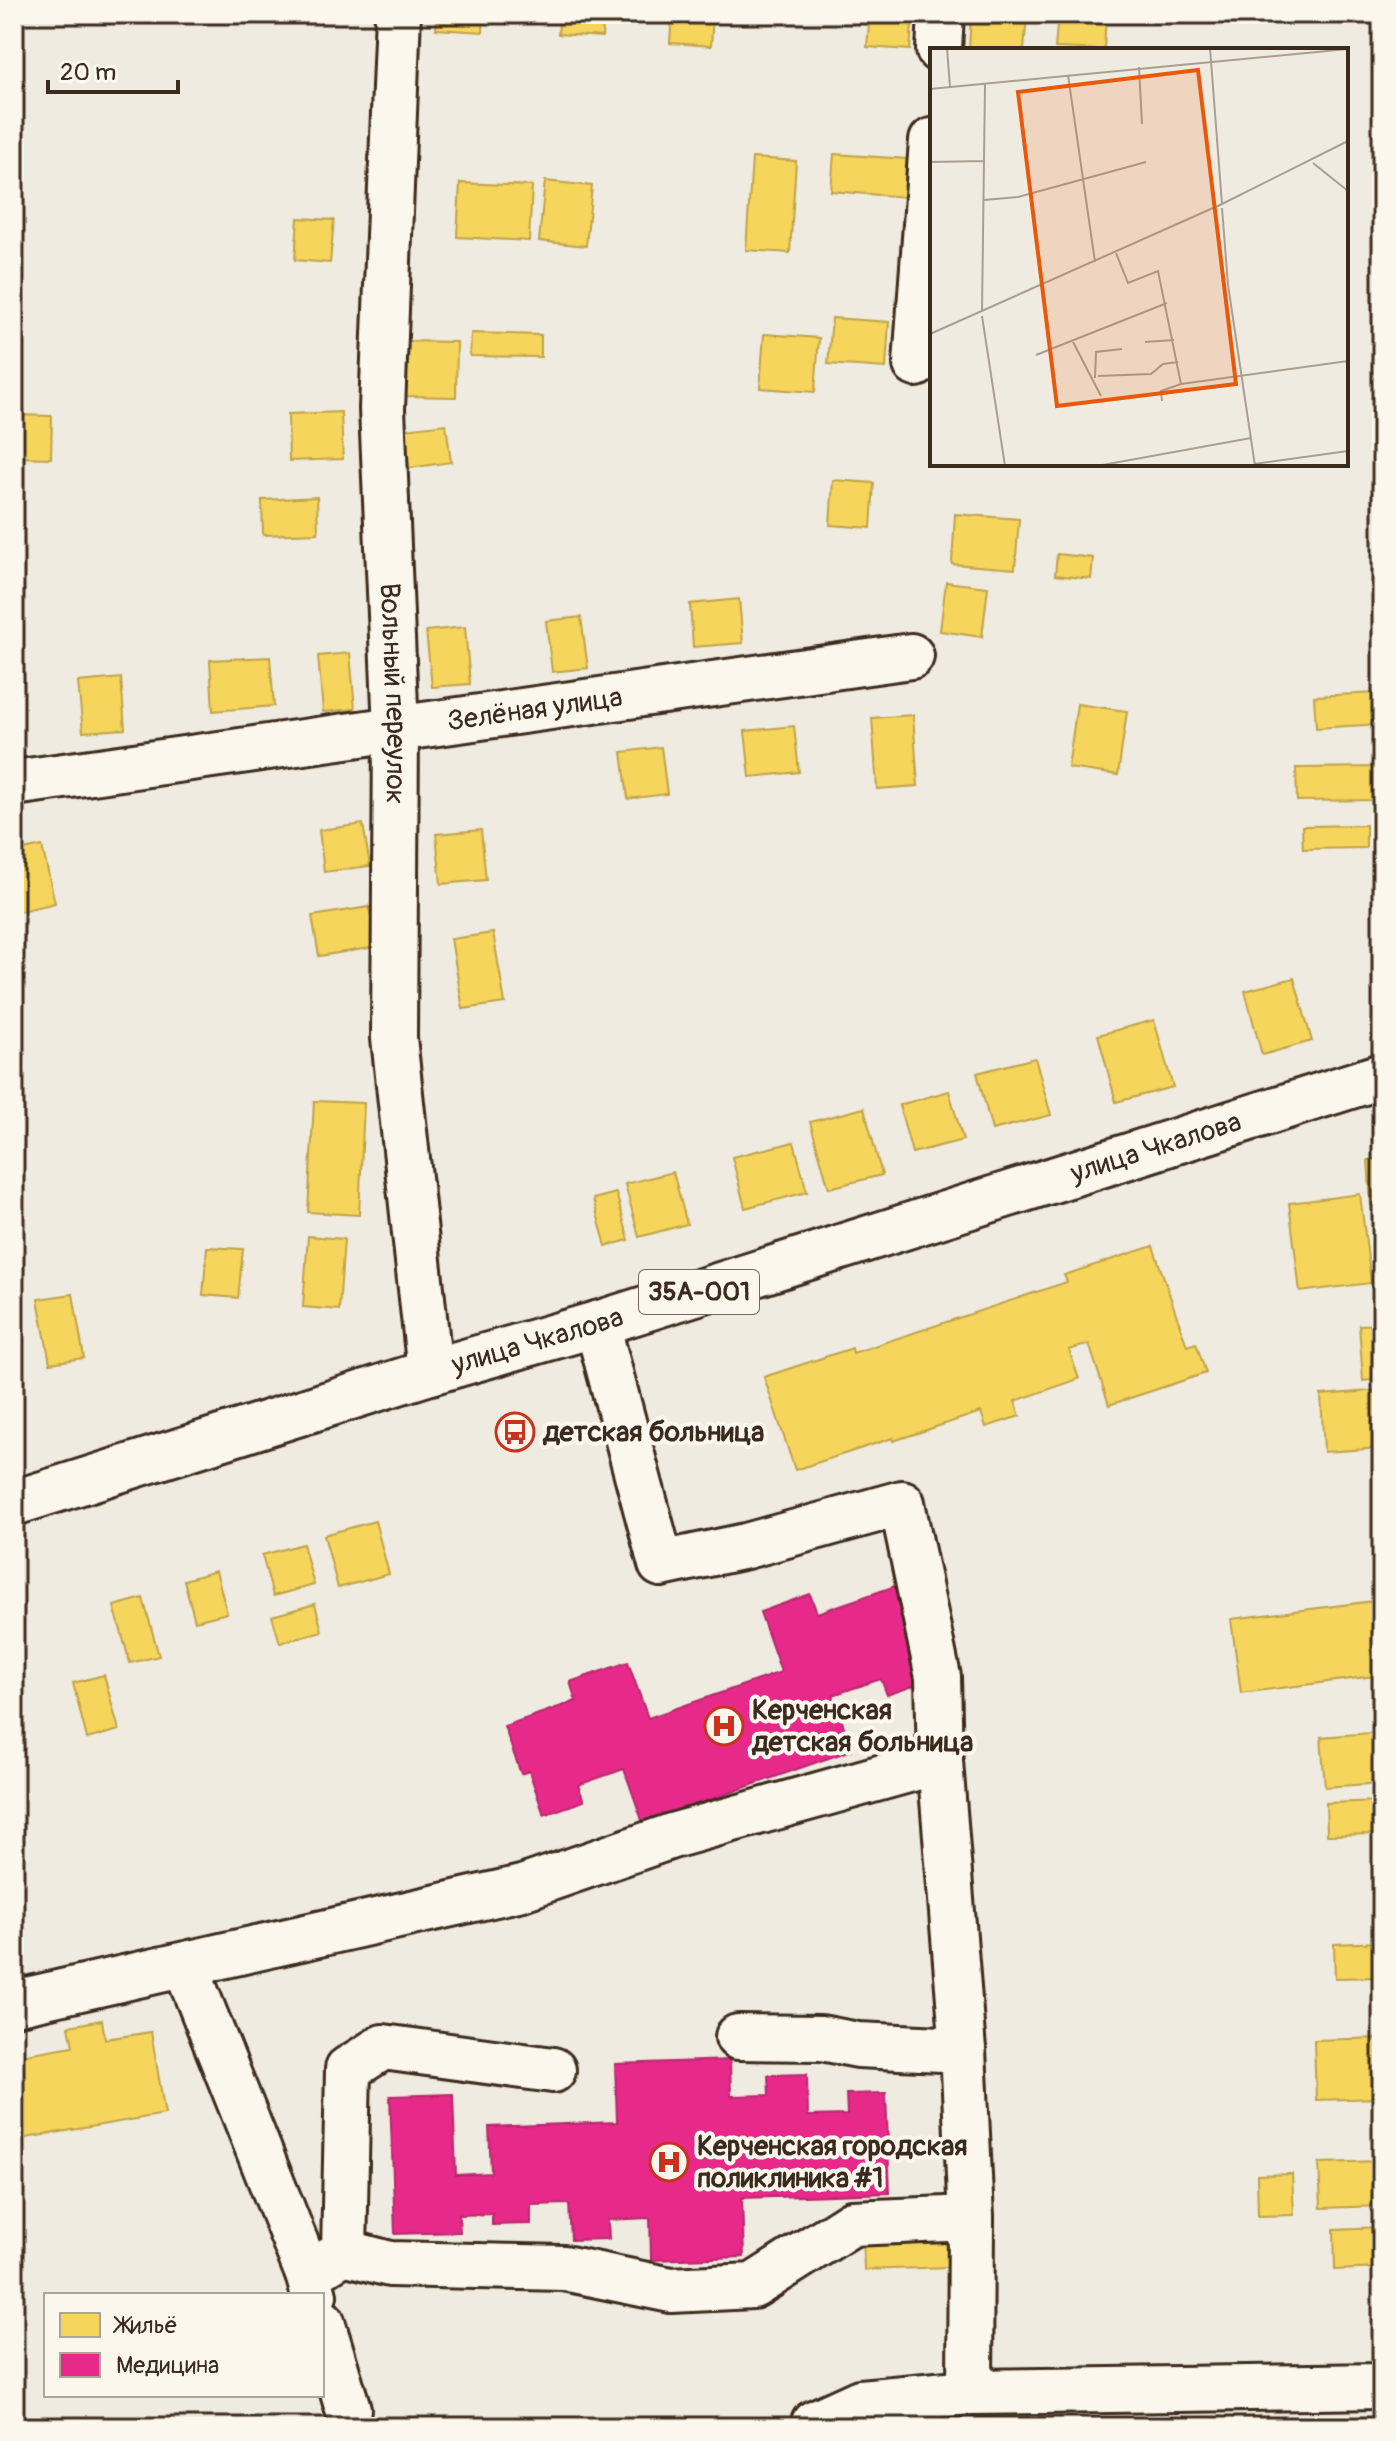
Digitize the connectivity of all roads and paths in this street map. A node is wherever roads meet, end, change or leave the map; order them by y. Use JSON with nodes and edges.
{"nodes":[{"id":1,"x":398,"y":14,"type":"edge"},
{"id":2,"x":941,"y":14,"type":"edge"},
{"id":3,"x":939,"y":48,"type":"edge"},
{"id":4,"x":930,"y":169,"type":"edge"},
{"id":5,"x":916,"y":364,"type":"dead end"},
{"id":6,"x":911,"y":656,"type":"dead end"},
{"id":7,"x":396,"y":729,"type":"junction"},
{"id":8,"x":14,"y":783,"type":"edge"},
{"id":9,"x":1382,"y":1076,"type":"edge"},
{"id":10,"x":1382,"y":1103,"type":"edge"},
{"id":11,"x":600,"y":1335,"type":"junction"},
{"id":12,"x":434,"y":1385,"type":"junction"},
{"id":13,"x":14,"y":1503,"type":"edge"},
{"id":14,"x":14,"y":1529,"type":"edge"},
{"id":15,"x":940,"y":1761,"type":"junction"},
{"id":16,"x":185,"y":1965,"type":"junction"},
{"id":17,"x":14,"y":2003,"type":"edge"},
{"id":18,"x":738,"y":2037,"type":"dead end"},
{"id":19,"x":963,"y":2050,"type":"junction"},
{"id":20,"x":553,"y":2070,"type":"dead end"},
{"id":21,"x":971,"y":2218,"type":"junction"},
{"id":22,"x":322,"y":2274,"type":"edge"},
{"id":23,"x":324,"y":2329,"type":"edge"},
{"id":24,"x":1382,"y":2386,"type":"edge"},
{"id":25,"x":970,"y":2392,"type":"junction"},
{"id":26,"x":348,"y":2409,"type":"dead end"},
{"id":27,"x":814,"y":2427,"type":"edge"}],
"edges":[{"from":1,"to":7,"type":"main road","name":"Вольный переулок"},
{"from":2,"to":3,"type":"main road"},
{"from":4,"to":5,"type":"main road"},
{"from":6,"to":7,"type":"main road","name":"Зелёная улица"},
{"from":7,"to":8,"type":"main road","name":"Зелёная улица"},
{"from":7,"to":12,"type":"main road","name":"Вольный переулок"},
{"from":9,"to":11,"type":"main road","name":"улица Чкалова","number":"35А-001"},
{"from":10,"to":11,"type":"main road","name":"улица Чкалова","number":"35А-001"},
{"from":11,"to":12,"type":"main road","name":"улица Чкалова","number":"35А-001"},
{"from":11,"to":15,"type":"main road"},
{"from":12,"to":13,"type":"main road","name":"улица Чкалова","number":"35А-001"},
{"from":12,"to":14,"type":"main road","name":"улица Чкалова","number":"35А-001"},
{"from":15,"to":16,"type":"main road"},
{"from":15,"to":19,"type":"main road"},
{"from":16,"to":17,"type":"main road"},
{"from":16,"to":22,"type":"main road"},
{"from":18,"to":19,"type":"main road"},
{"from":19,"to":21,"type":"main road"},
{"from":20,"to":22,"type":"main road"},
{"from":21,"to":22,"type":"main road"},
{"from":21,"to":25,"type":"main road"},
{"from":23,"to":26,"type":"main road"},
{"from":24,"to":25,"type":"main road"},
{"from":25,"to":27,"type":"main road"}]}
